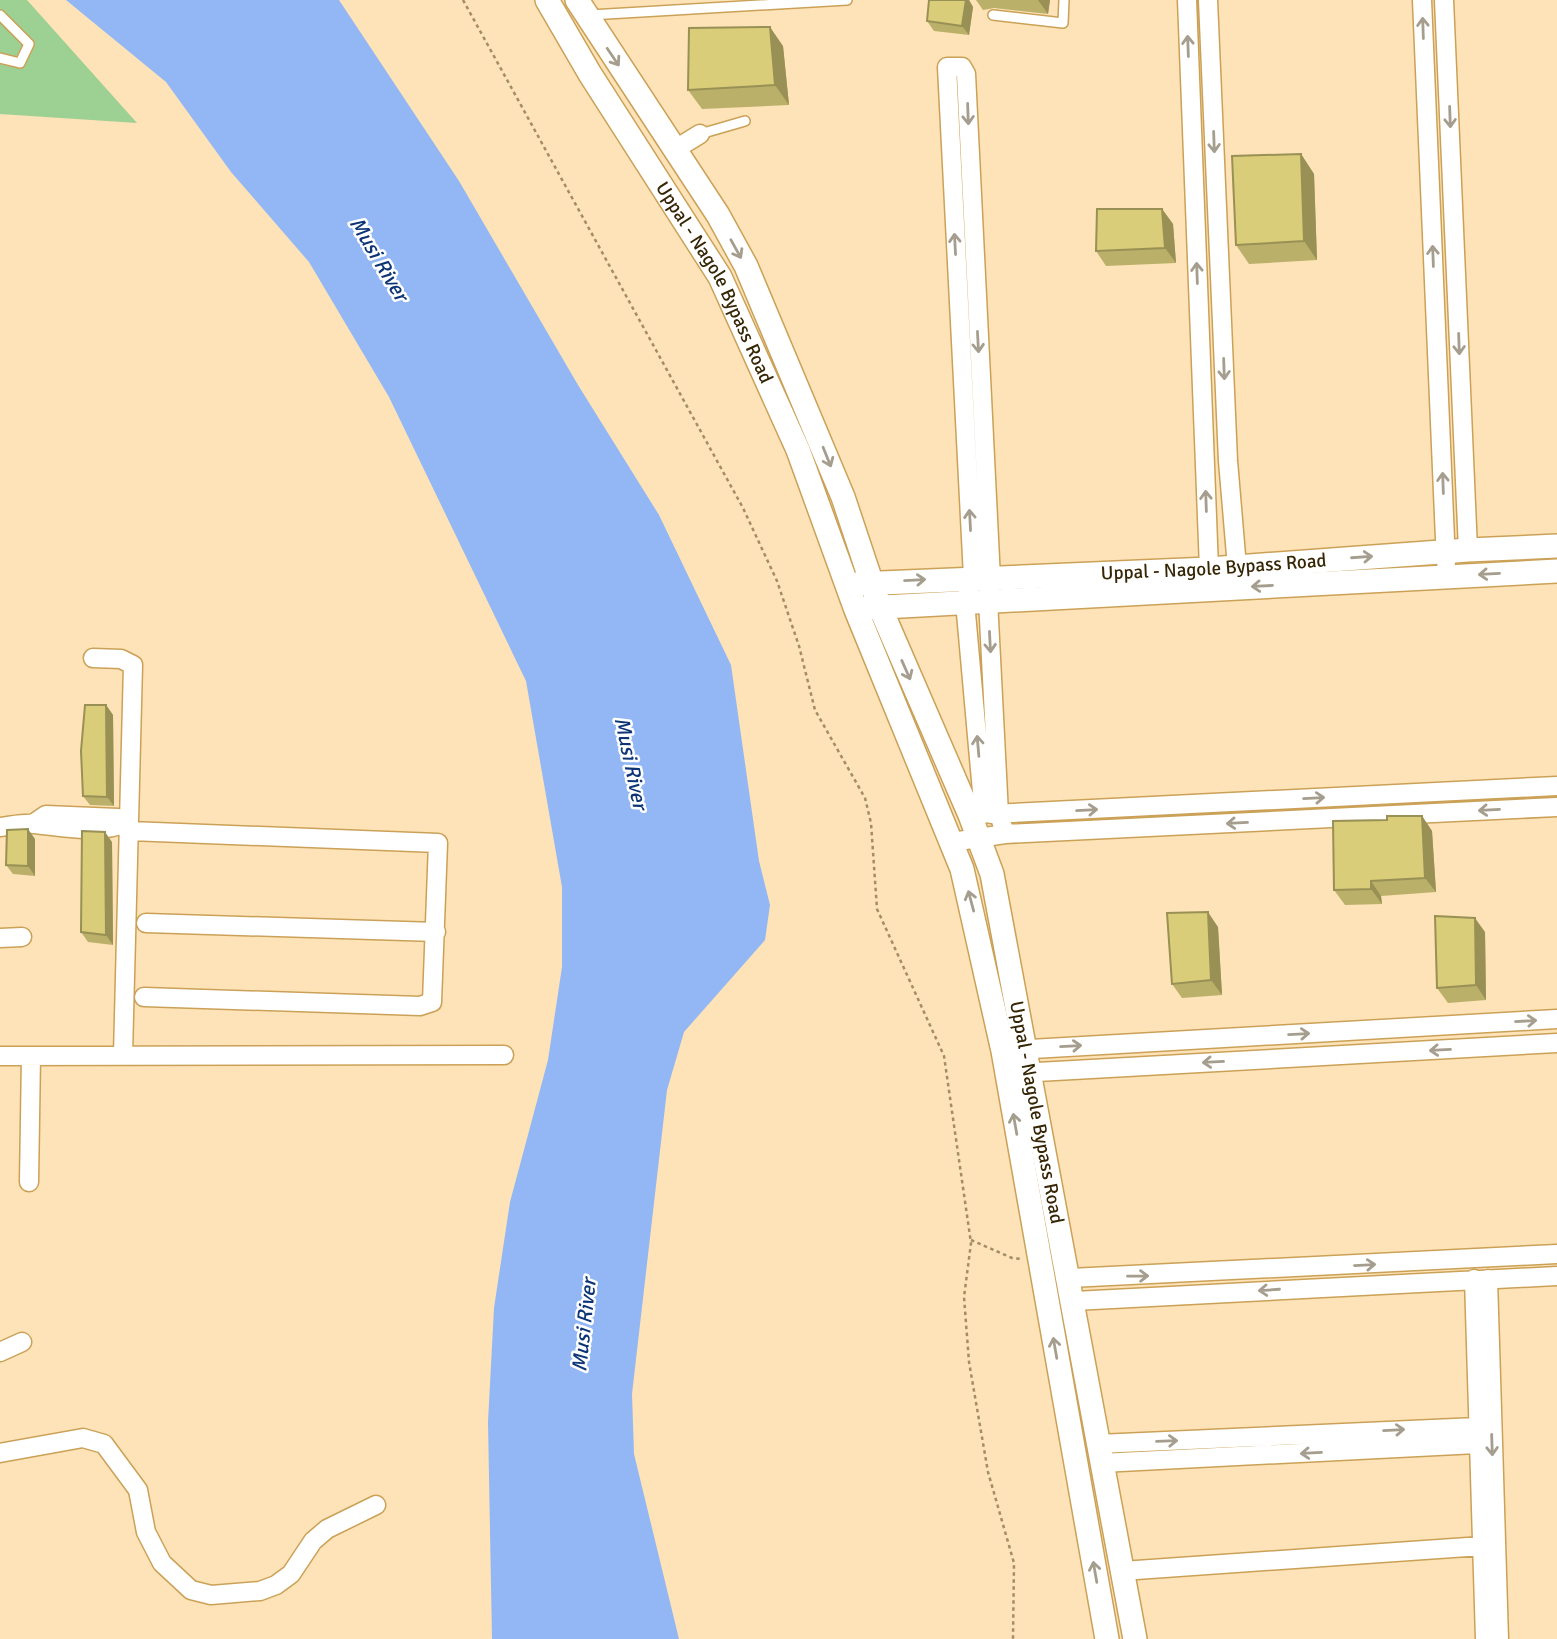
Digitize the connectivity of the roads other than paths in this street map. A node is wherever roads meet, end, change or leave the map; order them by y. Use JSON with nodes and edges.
{"nodes":[{"id":1,"x":547,"y":0,"type":"edge"},
{"id":2,"x":847,"y":0,"type":"edge"},
{"id":3,"x":1065,"y":0,"type":"edge"},
{"id":4,"x":1186,"y":0,"type":"edge"},
{"id":5,"x":1208,"y":0,"type":"edge"},
{"id":6,"x":1422,"y":0,"type":"edge"},
{"id":7,"x":1444,"y":0,"type":"edge"},
{"id":8,"x":580,"y":8,"type":"edge"},
{"id":9,"x":0,"y":15,"type":"edge"},
{"id":10,"x":993,"y":15,"type":"dead end"},
{"id":11,"x":0,"y":58,"type":"edge"},
{"id":12,"x":745,"y":121,"type":"dead end"},
{"id":13,"x":700,"y":134,"type":"joint"},
{"id":14,"x":674,"y":150,"type":"junction"},
{"id":15,"x":1557,"y":546,"type":"edge"},
{"id":16,"x":1457,"y":550,"type":"junction"},
{"id":17,"x":1237,"y":567,"type":"junction"},
{"id":18,"x":1209,"y":569,"type":"junction"},
{"id":19,"x":1557,"y":570,"type":"edge"},
{"id":20,"x":1446,"y":576,"type":"junction"},
{"id":21,"x":871,"y":583,"type":"junction"},
{"id":22,"x":847,"y":584,"type":"junction"},
{"id":23,"x":979,"y":590,"type":"junction"},
{"id":24,"x":867,"y":608,"type":"junction"},
{"id":25,"x":93,"y":658,"type":"dead end"},
{"id":26,"x":1557,"y":786,"type":"edge"},
{"id":27,"x":1557,"y":807,"type":"edge"},
{"id":28,"x":1055,"y":811,"type":"junction"},
{"id":29,"x":984,"y":814,"type":"junction"},
{"id":30,"x":129,"y":826,"type":"junction"},
{"id":31,"x":0,"y":827,"type":"edge"},
{"id":32,"x":1005,"y":834,"type":"junction"},
{"id":33,"x":1024,"y":834,"type":"junction"},
{"id":34,"x":980,"y":840,"type":"junction"},
{"id":35,"x":952,"y":842,"type":"junction"},
{"id":36,"x":126,"y":923,"type":"junction"},
{"id":37,"x":146,"y":923,"type":"joint"},
{"id":38,"x":436,"y":932,"type":"junction"},
{"id":39,"x":22,"y":937,"type":"dead end"},
{"id":40,"x":0,"y":938,"type":"edge"},
{"id":41,"x":124,"y":997,"type":"junction"},
{"id":42,"x":144,"y":998,"type":"joint"},
{"id":43,"x":1557,"y":1019,"type":"edge"},
{"id":44,"x":1557,"y":1043,"type":"edge"},
{"id":45,"x":123,"y":1055,"type":"junction"},
{"id":46,"x":504,"y":1055,"type":"dead end"},
{"id":47,"x":0,"y":1056,"type":"edge"},
{"id":48,"x":31,"y":1056,"type":"junction"},
{"id":49,"x":1029,"y":1060,"type":"junction"},
{"id":50,"x":1005,"y":1063,"type":"junction"},
{"id":51,"x":29,"y":1182,"type":"dead end"},
{"id":52,"x":1557,"y":1254,"type":"edge"},
{"id":53,"x":1557,"y":1276,"type":"edge"},
{"id":54,"x":1070,"y":1278,"type":"junction"},
{"id":55,"x":1481,"y":1279,"type":"junction"},
{"id":56,"x":1074,"y":1301,"type":"junction"},
{"id":57,"x":22,"y":1342,"type":"dead end"},
{"id":58,"x":0,"y":1352,"type":"edge"},
{"id":59,"x":1477,"y":1436,"type":"junction"},
{"id":60,"x":0,"y":1452,"type":"edge"},
{"id":61,"x":1100,"y":1454,"type":"junction"},
{"id":62,"x":376,"y":1505,"type":"dead end"},
{"id":63,"x":1482,"y":1546,"type":"junction"},
{"id":64,"x":1122,"y":1571,"type":"junction"},
{"id":65,"x":1107,"y":1639,"type":"edge"},
{"id":66,"x":1135,"y":1639,"type":"edge"},
{"id":67,"x":1485,"y":1639,"type":"edge"},
{"id":68,"x":1499,"y":1639,"type":"edge"}],
"edges":[{"from":1,"to":22,"type":"street","name":"Uppal - Nagole Bypass Road"},
{"from":2,"to":8,"type":"lane"},
{"from":3,"to":10,"type":"lane"},
{"from":18,"to":4,"type":"street","one_way":true},
{"from":5,"to":17,"type":"street","one_way":true},
{"from":16,"to":6,"type":"street","one_way":true},
{"from":7,"to":16,"type":"street","one_way":true},
{"from":8,"to":14,"type":"street","name":"Uppal - Nagole Bypass Road","one_way":true},
{"from":9,"to":11,"type":"lane"},
{"from":12,"to":13,"type":"lane"},
{"from":13,"to":14,"type":"street"},
{"from":14,"to":21,"type":"street","name":"Uppal - Nagole Bypass Road","one_way":true},
{"from":15,"to":16,"type":"street","name":"Uppal - Nagole Bypass Road"},
{"from":17,"to":16,"type":"street","name":"Uppal - Nagole Bypass Road","one_way":true},
{"from":16,"to":20,"type":"street"},
{"from":17,"to":18,"type":"street","name":"Uppal - Nagole Bypass Road"},
{"from":18,"to":23,"type":"street","name":"Uppal - Nagole Bypass Road"},
{"from":19,"to":20,"type":"street","name":"Uppal - Nagole Bypass Road","one_way":true},
{"from":20,"to":23,"type":"street","name":"Uppal - Nagole Bypass Road","one_way":true},
{"from":21,"to":22,"type":"street","name":"Uppal - Nagole Bypass Road"},
{"from":21,"to":23,"type":"street","name":"Uppal - Nagole Bypass Road","one_way":true},
{"from":21,"to":24,"type":"street","name":"Uppal - Nagole Bypass Road"},
{"from":22,"to":24,"type":"street","name":"Uppal - Nagole Bypass Road"},
{"from":23,"to":23,"type":"street","one_way":true},
{"from":23,"to":24,"type":"street","name":"Uppal - Nagole Bypass Road"},
{"from":23,"to":29,"type":"street"},
{"from":24,"to":29,"type":"street","name":"Uppal - Nagole Bypass Road","one_way":true},
{"from":24,"to":35,"type":"street","name":"Uppal - Nagole Bypass Road"},
{"from":25,"to":30,"type":"street"},
{"from":28,"to":26,"type":"street","one_way":true},
{"from":27,"to":33,"type":"street","one_way":true},
{"from":28,"to":29,"type":"street"},
{"from":28,"to":33,"type":"street"},
{"from":29,"to":32,"type":"street"},
{"from":29,"to":34,"type":"street","name":"Uppal - Nagole Bypass Road"},
{"from":30,"to":31,"type":"street"},
{"from":30,"to":36,"type":"street"},
{"from":30,"to":38,"type":"street"},
{"from":32,"to":33,"type":"street"},
{"from":32,"to":34,"type":"street"},
{"from":34,"to":35,"type":"street"},
{"from":34,"to":49,"type":"street","name":"Uppal - Nagole Bypass Road"},
{"from":50,"to":35,"type":"street","name":"Uppal - Nagole Bypass Road","one_way":true},
{"from":36,"to":37,"type":"lane"},
{"from":36,"to":41,"type":"street"},
{"from":37,"to":38,"type":"street"},
{"from":38,"to":42,"type":"street"},
{"from":39,"to":40,"type":"street"},
{"from":41,"to":42,"type":"lane"},
{"from":41,"to":45,"type":"street"},
{"from":49,"to":43,"type":"street","one_way":true},
{"from":44,"to":49,"type":"street","one_way":true},
{"from":45,"to":46,"type":"street"},
{"from":45,"to":48,"type":"street"},
{"from":47,"to":48,"type":"street"},
{"from":48,"to":51,"type":"street"},
{"from":49,"to":50,"type":"street"},
{"from":49,"to":54,"type":"street","name":"Uppal - Nagole Bypass Road"},
{"from":65,"to":50,"type":"street","name":"Uppal - Nagole Bypass Road","one_way":true},
{"from":54,"to":52,"type":"street","one_way":true},
{"from":53,"to":55,"type":"street"},
{"from":54,"to":56,"type":"street","name":"Uppal - Nagole Bypass Road"},
{"from":55,"to":56,"type":"street","one_way":true},
{"from":55,"to":59,"type":"street"},
{"from":55,"to":68,"type":"street","one_way":true},
{"from":56,"to":61,"type":"street","name":"Uppal - Nagole Bypass Road"},
{"from":57,"to":58,"type":"street"},
{"from":59,"to":61,"type":"street"},
{"from":59,"to":63,"type":"street"},
{"from":60,"to":62,"type":"street"},
{"from":61,"to":64,"type":"street","name":"Uppal - Nagole Bypass Road"},
{"from":63,"to":64,"type":"street"},
{"from":63,"to":67,"type":"street"},
{"from":64,"to":66,"type":"street","name":"Uppal - Nagole Bypass Road"}]}
